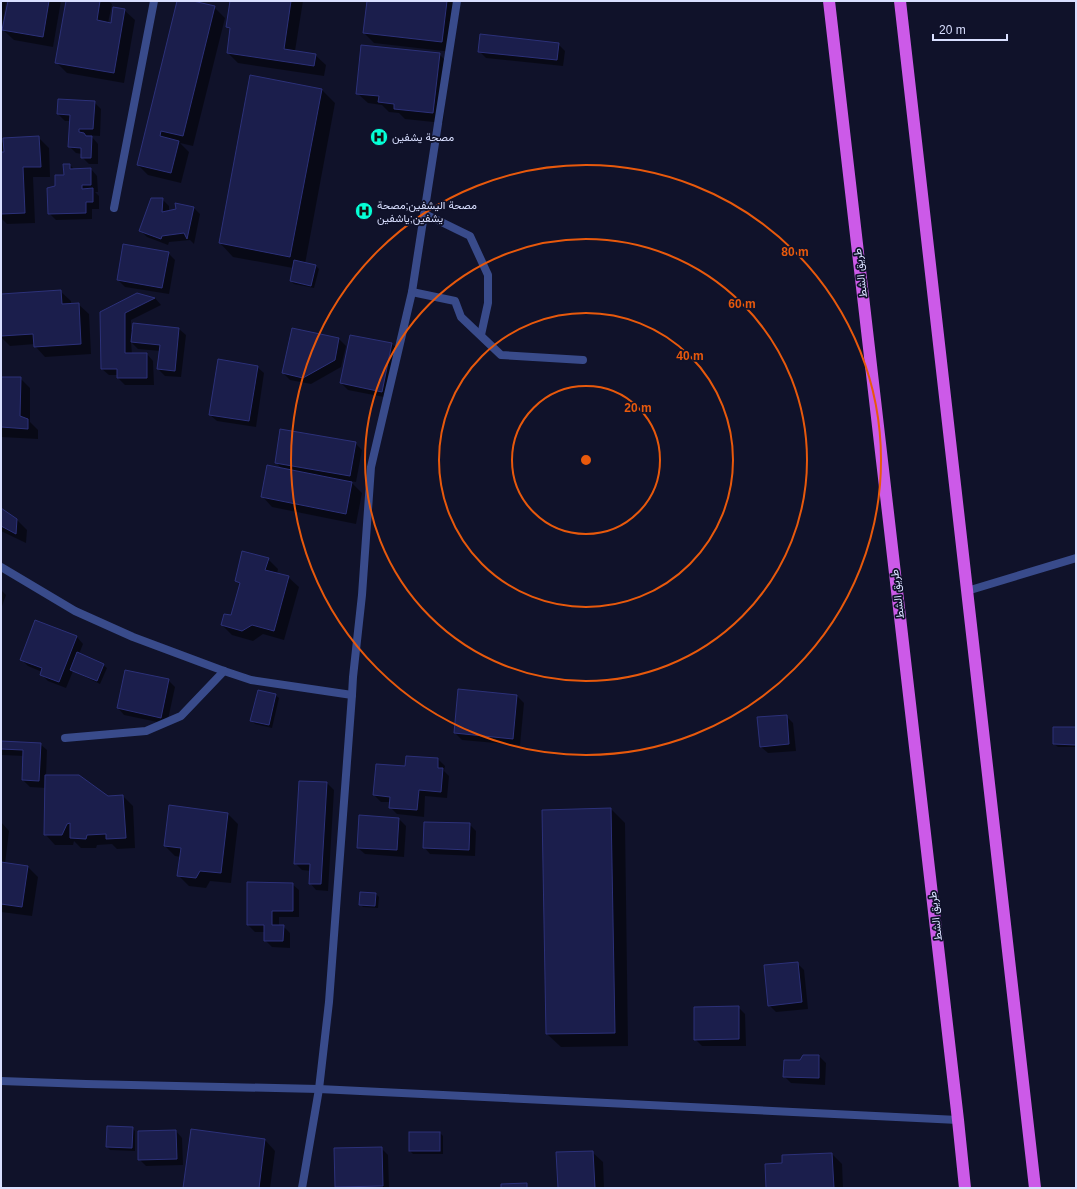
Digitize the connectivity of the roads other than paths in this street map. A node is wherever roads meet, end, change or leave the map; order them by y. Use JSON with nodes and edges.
{"nodes":[{"id":1,"x":154,"y":1,"type":"edge"},
{"id":2,"x":457,"y":1,"type":"edge"},
{"id":3,"x":829,"y":1,"type":"edge"},
{"id":4,"x":900,"y":1,"type":"edge"},
{"id":5,"x":114,"y":208,"type":"dead end"},
{"id":6,"x":425,"y":214,"type":"junction"},
{"id":7,"x":412,"y":292,"type":"junction"},
{"id":8,"x":481,"y":335,"type":"junction"},
{"id":9,"x":583,"y":360,"type":"dead end"},
{"id":10,"x":1076,"y":558,"type":"edge"},
{"id":11,"x":1,"y":567,"type":"edge"},
{"id":12,"x":968,"y":591,"type":"junction"},
{"id":13,"x":224,"y":670,"type":"junction"},
{"id":14,"x":352,"y":695,"type":"junction"},
{"id":15,"x":65,"y":738,"type":"dead end"},
{"id":16,"x":1,"y":1081,"type":"edge"},
{"id":17,"x":319,"y":1089,"type":"junction"},
{"id":18,"x":958,"y":1120,"type":"junction"},
{"id":19,"x":302,"y":1188,"type":"edge"},
{"id":20,"x":965,"y":1188,"type":"edge"},
{"id":21,"x":1035,"y":1188,"type":"edge"}],
"edges":[{"from":1,"to":5,"type":"street"},
{"from":2,"to":6,"type":"street"},
{"from":3,"to":18,"type":"highway","name":"طريق الشط"},
{"from":4,"to":12,"type":"highway"},
{"from":6,"to":7,"type":"street"},
{"from":6,"to":8,"type":"street"},
{"from":7,"to":8,"type":"street"},
{"from":7,"to":14,"type":"street"},
{"from":8,"to":9,"type":"street"},
{"from":10,"to":12,"type":"street"},
{"from":11,"to":13,"type":"street"},
{"from":12,"to":21,"type":"highway"},
{"from":13,"to":14,"type":"street"},
{"from":13,"to":15,"type":"street"},
{"from":14,"to":17,"type":"street"},
{"from":16,"to":17,"type":"street"},
{"from":17,"to":18,"type":"street"},
{"from":17,"to":19,"type":"street"},
{"from":18,"to":20,"type":"highway","name":"طريق الشط"}]}
